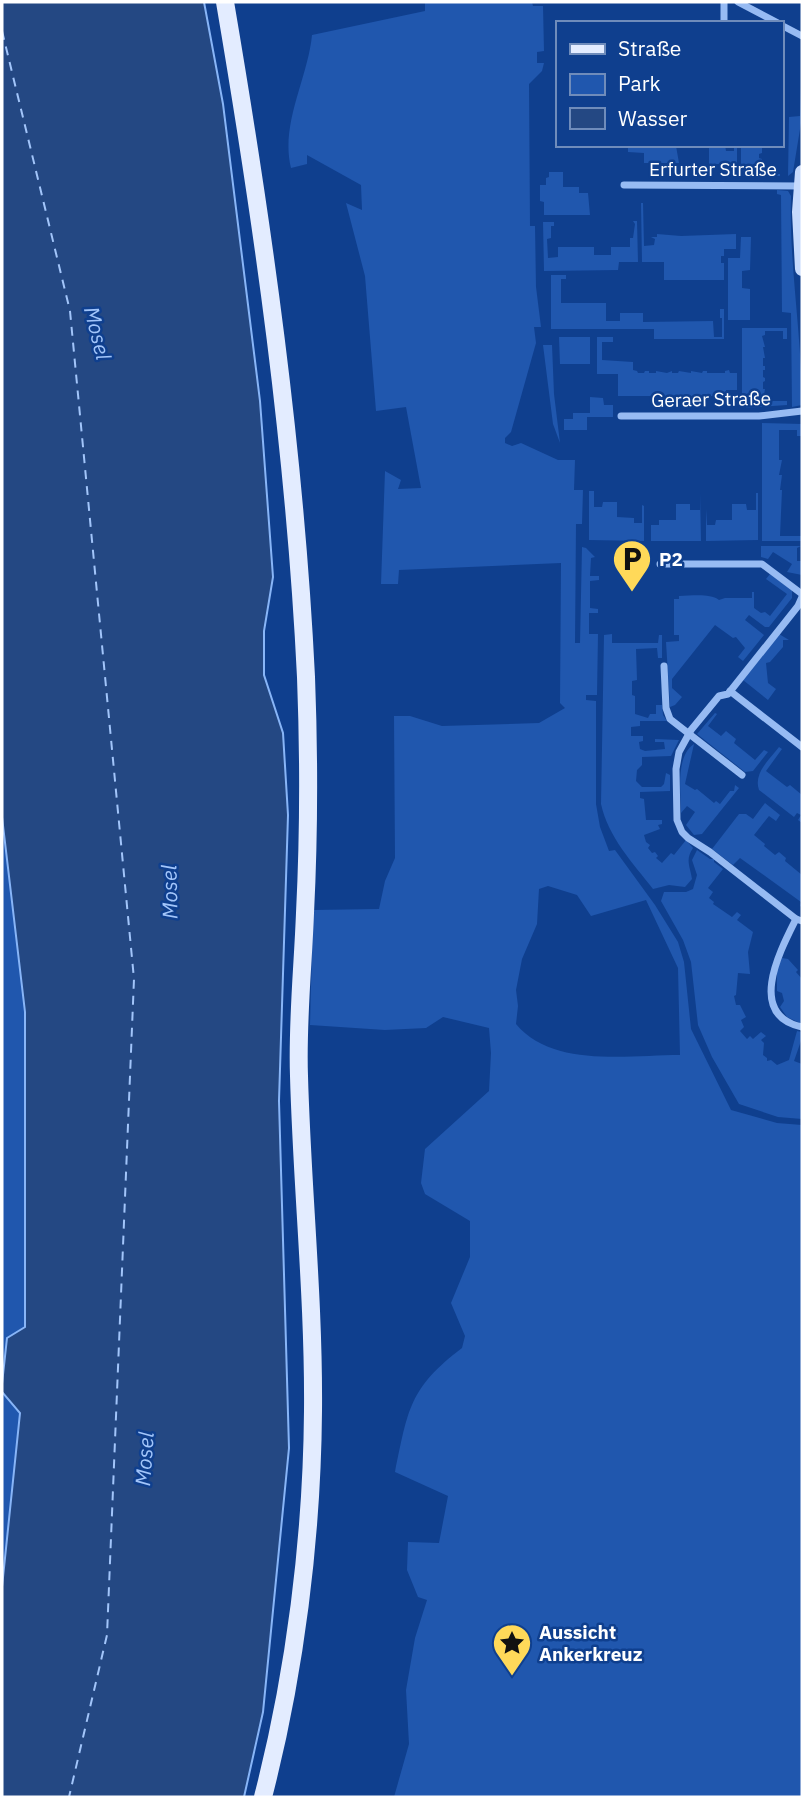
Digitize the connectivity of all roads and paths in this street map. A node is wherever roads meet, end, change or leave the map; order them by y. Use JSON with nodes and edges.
{"nodes":[{"id":1,"x":225,"y":2,"type":"edge"},
{"id":2,"x":724,"y":2,"type":"edge"},
{"id":3,"x":738,"y":2,"type":"edge"},
{"id":4,"x":724,"y":21,"type":"edge"},
{"id":5,"x":773,"y":21,"type":"edge"},
{"id":6,"x":783,"y":26,"type":"edge"},
{"id":7,"x":802,"y":36,"type":"edge"},
{"id":8,"x":801,"y":179,"type":"edge"},
{"id":9,"x":624,"y":185,"type":"dead end"},
{"id":10,"x":802,"y":269,"type":"edge"},
{"id":11,"x":802,"y":411,"type":"edge"},
{"id":12,"x":621,"y":416,"type":"dead end"},
{"id":13,"x":660,"y":564,"type":"dead end"},
{"id":14,"x":802,"y":596,"type":"edge"},
{"id":15,"x":664,"y":666,"type":"dead end"},
{"id":16,"x":730,"y":691,"type":"junction"},
{"id":17,"x":689,"y":734,"type":"junction"},
{"id":18,"x":802,"y":747,"type":"edge"},
{"id":19,"x":743,"y":775,"type":"dead end"},
{"id":20,"x":799,"y":920,"type":"edge"},
{"id":21,"x":802,"y":1027,"type":"edge"},
{"id":22,"x":263,"y":1797,"type":"edge"}],
"edges":[{"from":1,"to":22,"type":"main road"},
{"from":2,"to":4,"type":"street"},
{"from":3,"to":5,"type":"street"},
{"from":6,"to":7,"type":"street"},
{"from":8,"to":9,"type":"street","name":"Erfurter Straße"},
{"from":8,"to":10,"type":"street"},
{"from":11,"to":12,"type":"street","name":"Geraer Straße"},
{"from":13,"to":14,"type":"street"},
{"from":14,"to":16,"type":"street"},
{"from":15,"to":17,"type":"street"},
{"from":16,"to":17,"type":"street"},
{"from":16,"to":18,"type":"street"},
{"from":17,"to":19,"type":"street"},
{"from":17,"to":20,"type":"street"},
{"from":20,"to":21,"type":"street"}]}
